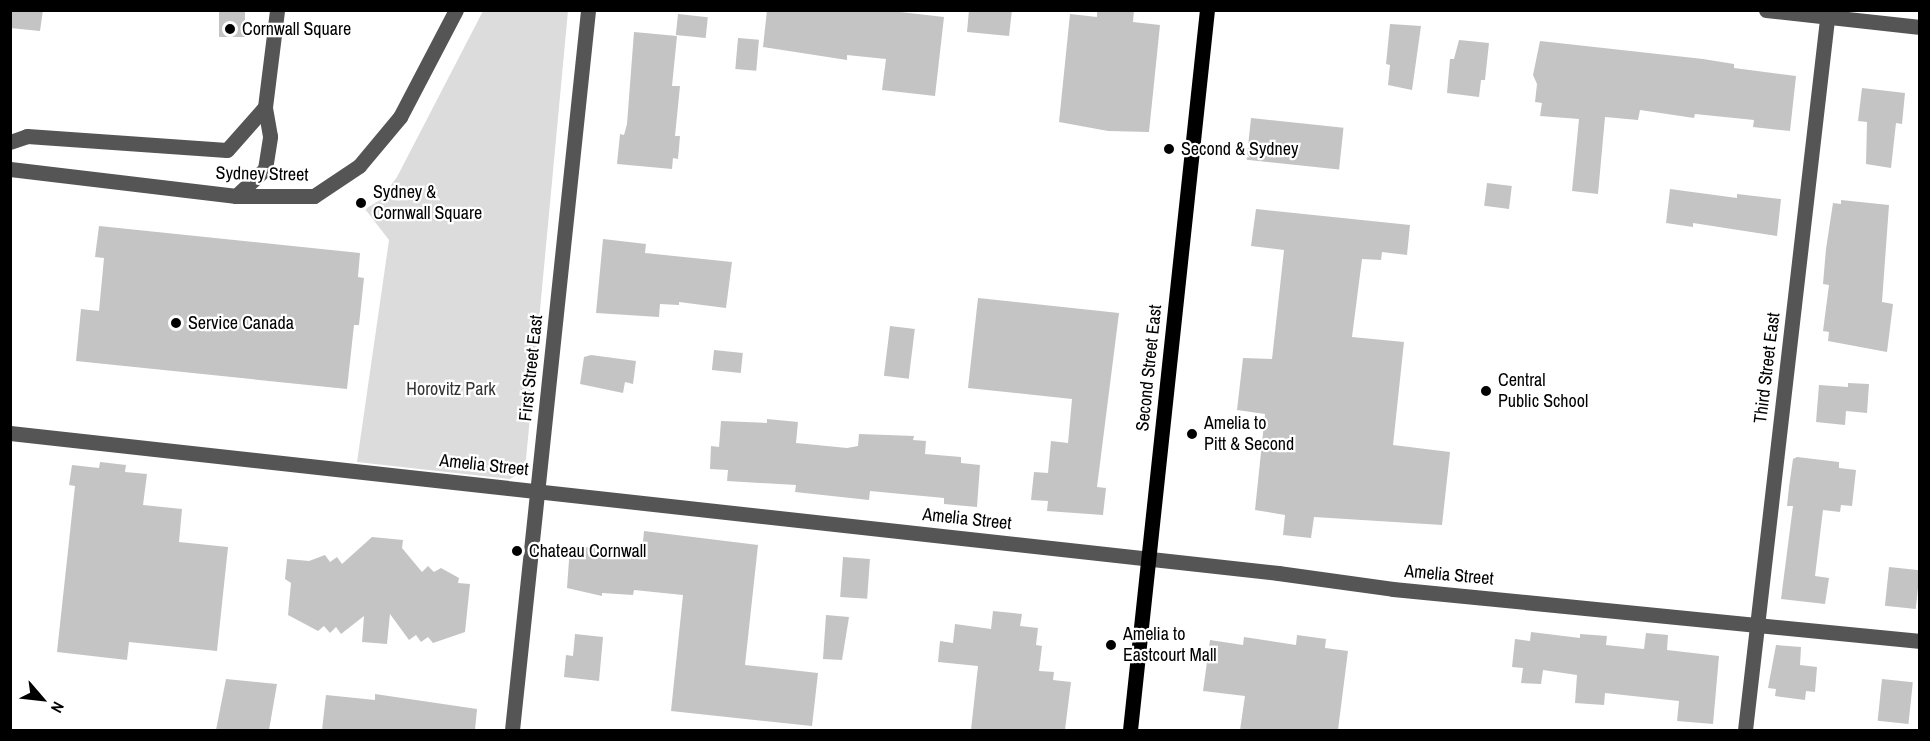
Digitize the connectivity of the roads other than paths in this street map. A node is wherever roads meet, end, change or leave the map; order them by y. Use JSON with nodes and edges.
{"nodes":[{"id":1,"x":277,"y":10,"type":"edge"},
{"id":2,"x":456,"y":10,"type":"edge"},
{"id":3,"x":588,"y":10,"type":"edge"},
{"id":4,"x":1207,"y":10,"type":"edge"},
{"id":5,"x":1767,"y":10,"type":"edge"},
{"id":6,"x":1827,"y":14,"type":"edge"},
{"id":7,"x":1920,"y":27,"type":"edge"},
{"id":8,"x":266,"y":107,"type":"junction"},
{"id":9,"x":10,"y":142,"type":"edge"},
{"id":10,"x":10,"y":169,"type":"edge"},
{"id":11,"x":236,"y":196,"type":"junction"},
{"id":12,"x":10,"y":433,"type":"edge"},
{"id":13,"x":537,"y":491,"type":"junction"},
{"id":14,"x":1149,"y":560,"type":"junction"},
{"id":15,"x":1756,"y":626,"type":"junction"},
{"id":16,"x":1920,"y":641,"type":"edge"},
{"id":17,"x":512,"y":730,"type":"edge"},
{"id":18,"x":1130,"y":730,"type":"edge"},
{"id":19,"x":1745,"y":730,"type":"edge"}],
"edges":[{"from":1,"to":8,"type":"street"},
{"from":2,"to":11,"type":"street","name":"Sydney Street"},
{"from":3,"to":13,"type":"street","name":"First Street East"},
{"from":4,"to":14,"type":"main road","name":"Second Street East"},
{"from":5,"to":6,"type":"street"},
{"from":6,"to":7,"type":"street"},
{"from":6,"to":15,"type":"street","name":"Third Street East"},
{"from":8,"to":9,"type":"street"},
{"from":8,"to":11,"type":"street"},
{"from":10,"to":11,"type":"street","name":"Sydney Street"},
{"from":12,"to":13,"type":"street","name":"Amelia Street"},
{"from":13,"to":14,"type":"street","name":"Amelia Street"},
{"from":13,"to":17,"type":"street","name":"First Street East"},
{"from":14,"to":15,"type":"street","name":"Amelia Street"},
{"from":14,"to":18,"type":"main road","name":"Second Street East"},
{"from":15,"to":16,"type":"street","name":"Amelia Street"},
{"from":15,"to":19,"type":"street","name":"Third Street East"}]}
